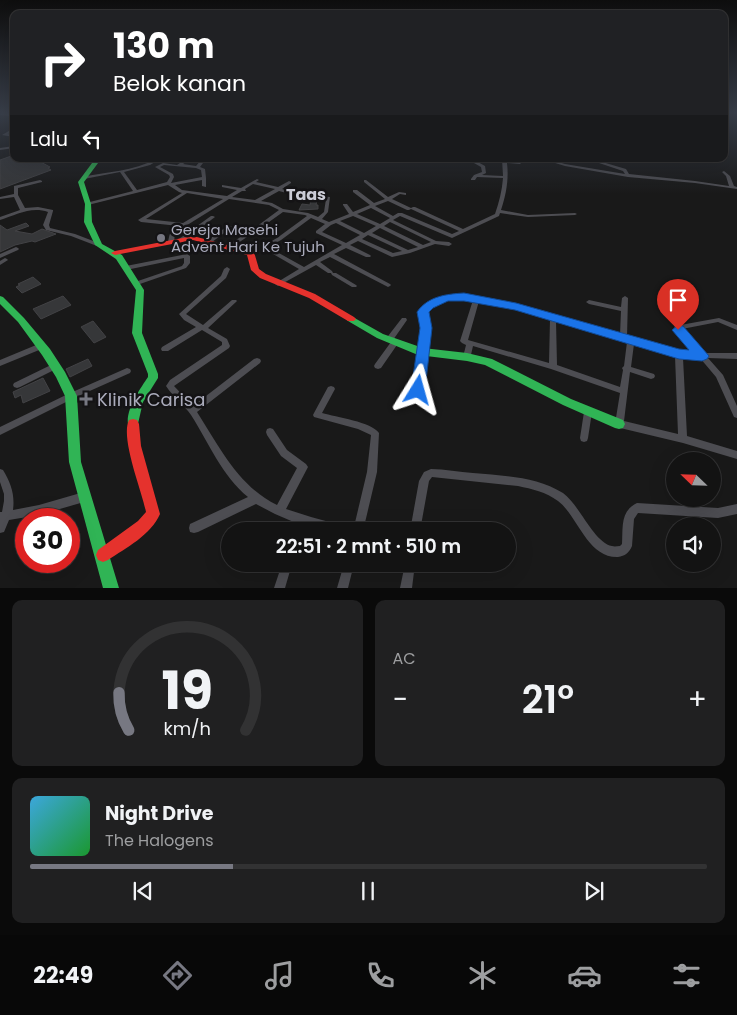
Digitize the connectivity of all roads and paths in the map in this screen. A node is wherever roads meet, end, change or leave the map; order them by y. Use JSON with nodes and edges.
{"nodes":[{"id":1,"x":96,"y":162,"type":"edge"},
{"id":2,"x":152,"y":162,"type":"edge"},
{"id":3,"x":183,"y":162,"type":"edge"},
{"id":4,"x":201,"y":162,"type":"edge"},
{"id":5,"x":475,"y":162,"type":"dead end"},
{"id":6,"x":504,"y":162,"type":"edge"},
{"id":7,"x":553,"y":162,"type":"edge"},
{"id":8,"x":599,"y":162,"type":"edge"},
{"id":9,"x":179,"y":165,"type":"junction"},
{"id":10,"x":196,"y":167,"type":"junction"},
{"id":11,"x":119,"y":171,"type":"junction"},
{"id":12,"x":724,"y":172,"type":"dead end"},
{"id":13,"x":205,"y":175,"type":"junction"},
{"id":14,"x":628,"y":175,"type":"junction"},
{"id":15,"x":505,"y":177,"type":"junction"},
{"id":16,"x":84,"y":178,"type":"junction"},
{"id":17,"x":211,"y":178,"type":"dead end"},
{"id":18,"x":366,"y":181,"type":"dead end"},
{"id":19,"x":40,"y":182,"type":"dead end"},
{"id":20,"x":289,"y":182,"type":"dead end"},
{"id":21,"x":170,"y":184,"type":"junction"},
{"id":22,"x":204,"y":186,"type":"dead end"},
{"id":23,"x":224,"y":186,"type":"dead end"},
{"id":24,"x":734,"y":188,"type":"edge"},
{"id":25,"x":279,"y":189,"type":"junction"},
{"id":26,"x":244,"y":190,"type":"junction"},
{"id":27,"x":187,"y":191,"type":"junction"},
{"id":28,"x":135,"y":192,"type":"junction"},
{"id":29,"x":355,"y":192,"type":"dead end"},
{"id":30,"x":112,"y":193,"type":"dead end"},
{"id":31,"x":404,"y":194,"type":"dead end"},
{"id":32,"x":16,"y":195,"type":"junction"},
{"id":33,"x":0,"y":198,"type":"edge"},
{"id":34,"x":116,"y":198,"type":"junction"},
{"id":35,"x":231,"y":198,"type":"junction"},
{"id":36,"x":388,"y":199,"type":"junction"},
{"id":37,"x":256,"y":202,"type":"junction"},
{"id":38,"x":88,"y":204,"type":"junction"},
{"id":39,"x":345,"y":205,"type":"dead end"},
{"id":40,"x":371,"y":206,"type":"junction"},
{"id":41,"x":413,"y":208,"type":"junction"},
{"id":42,"x":23,"y":210,"type":"junction"},
{"id":43,"x":282,"y":210,"type":"junction"},
{"id":44,"x":499,"y":211,"type":"junction"},
{"id":45,"x":353,"y":214,"type":"junction"},
{"id":46,"x":400,"y":214,"type":"junction"},
{"id":47,"x":575,"y":214,"type":"dead end"},
{"id":48,"x":310,"y":216,"type":"junction"},
{"id":49,"x":213,"y":217,"type":"dead end"},
{"id":50,"x":0,"y":219,"type":"edge"},
{"id":51,"x":319,"y":219,"type":"junction"},
{"id":52,"x":392,"y":219,"type":"junction"},
{"id":53,"x":336,"y":221,"type":"junction"},
{"id":54,"x":329,"y":224,"type":"junction"},
{"id":55,"x":184,"y":225,"type":"junction"},
{"id":56,"x":380,"y":226,"type":"junction"},
{"id":57,"x":230,"y":227,"type":"dead end"},
{"id":58,"x":462,"y":230,"type":"junction"},
{"id":59,"x":367,"y":234,"type":"junction"},
{"id":60,"x":358,"y":239,"type":"junction"},
{"id":61,"x":181,"y":240,"type":"junction"},
{"id":62,"x":210,"y":241,"type":"junction"},
{"id":63,"x":171,"y":242,"type":"junction"},
{"id":64,"x":434,"y":242,"type":"junction"},
{"id":65,"x":449,"y":244,"type":"dead end"},
{"id":66,"x":99,"y":245,"type":"junction"},
{"id":67,"x":347,"y":246,"type":"junction"},
{"id":68,"x":423,"y":247,"type":"junction"},
{"id":69,"x":227,"y":248,"type":"junction"},
{"id":70,"x":16,"y":249,"type":"dead end"},
{"id":71,"x":408,"y":252,"type":"junction"},
{"id":72,"x":115,"y":253,"type":"junction"},
{"id":73,"x":331,"y":255,"type":"junction"},
{"id":74,"x":368,"y":256,"type":"dead end"},
{"id":75,"x":2,"y":260,"type":"edge"},
{"id":76,"x":314,"y":263,"type":"junction"},
{"id":77,"x":126,"y":268,"type":"junction"},
{"id":78,"x":227,"y":268,"type":"dead end"},
{"id":79,"x":303,"y":269,"type":"junction"},
{"id":80,"x":137,"y":283,"type":"junction"},
{"id":81,"x":278,"y":284,"type":"junction"},
{"id":82,"x":388,"y":285,"type":"dead end"},
{"id":83,"x":354,"y":286,"type":"dead end"},
{"id":84,"x":625,"y":298,"type":"dead end"},
{"id":85,"x":0,"y":299,"type":"edge"},
{"id":86,"x":477,"y":300,"type":"junction"},
{"id":87,"x":234,"y":301,"type":"dead end"},
{"id":88,"x":589,"y":302,"type":"dead end"},
{"id":89,"x":625,"y":310,"type":"junction"},
{"id":90,"x":553,"y":319,"type":"junction"},
{"id":91,"x":404,"y":320,"type":"dead end"},
{"id":92,"x":202,"y":327,"type":"junction"},
{"id":93,"x":737,"y":328,"type":"edge"},
{"id":94,"x":627,"y":339,"type":"junction"},
{"id":95,"x":392,"y":341,"type":"junction"},
{"id":96,"x":470,"y":343,"type":"junction"},
{"id":97,"x":41,"y":346,"type":"junction"},
{"id":98,"x":164,"y":349,"type":"dead end"},
{"id":99,"x":422,"y":352,"type":"junction"},
{"id":100,"x":679,"y":354,"type":"junction"},
{"id":101,"x":702,"y":356,"type":"junction"},
{"id":102,"x":737,"y":356,"type":"edge"},
{"id":103,"x":467,"y":357,"type":"junction"},
{"id":104,"x":257,"y":360,"type":"dead end"},
{"id":105,"x":0,"y":363,"type":"edge"},
{"id":106,"x":627,"y":365,"type":"junction"},
{"id":107,"x":55,"y":366,"type":"junction"},
{"id":108,"x":378,"y":366,"type":"dead end"},
{"id":109,"x":554,"y":367,"type":"junction"},
{"id":110,"x":127,"y":371,"type":"dead end"},
{"id":111,"x":651,"y":376,"type":"dead end"},
{"id":112,"x":18,"y":385,"type":"dead end"},
{"id":113,"x":331,"y":389,"type":"dead end"},
{"id":114,"x":418,"y":390,"type":"dead end"},
{"id":115,"x":623,"y":391,"type":"junction"},
{"id":116,"x":70,"y":396,"type":"junction"},
{"id":117,"x":192,"y":411,"type":"junction"},
{"id":118,"x":588,"y":412,"type":"junction"},
{"id":119,"x":737,"y":415,"type":"edge"},
{"id":120,"x":619,"y":424,"type":"junction"},
{"id":121,"x":0,"y":431,"type":"edge"},
{"id":122,"x":270,"y":432,"type":"dead end"},
{"id":123,"x":584,"y":438,"type":"dead end"},
{"id":124,"x":683,"y":439,"type":"junction"},
{"id":125,"x":737,"y":455,"type":"edge"},
{"id":126,"x":0,"y":473,"type":"edge"},
{"id":127,"x":84,"y":497,"type":"junction"},
{"id":128,"x":257,"y":498,"type":"junction"},
{"id":129,"x":737,"y":509,"type":"edge"},
{"id":130,"x":280,"y":511,"type":"junction"},
{"id":131,"x":3,"y":517,"type":"edge"},
{"id":132,"x":302,"y":520,"type":"joint"},
{"id":133,"x":310,"y":522,"type":"edge"},
{"id":134,"x":360,"y":522,"type":"edge"},
{"id":135,"x":417,"y":522,"type":"edge"},
{"id":136,"x":0,"y":528,"type":"edge"},
{"id":137,"x":194,"y":528,"type":"dead end"},
{"id":138,"x":102,"y":555,"type":"junction"},
{"id":139,"x":284,"y":572,"type":"edge"},
{"id":140,"x":347,"y":572,"type":"edge"},
{"id":141,"x":409,"y":572,"type":"edge"},
{"id":142,"x":111,"y":588,"type":"edge"},
{"id":143,"x":279,"y":588,"type":"edge"},
{"id":144,"x":342,"y":588,"type":"edge"},
{"id":145,"x":406,"y":588,"type":"edge"}],
"edges":[{"from":1,"to":16,"type":"street"},
{"from":2,"to":11,"type":"street"},
{"from":3,"to":9,"type":"street"},
{"from":4,"to":10,"type":"street"},
{"from":5,"to":15,"type":"street"},
{"from":6,"to":15,"type":"street"},
{"from":7,"to":14,"type":"street"},
{"from":8,"to":14,"type":"street"},
{"from":9,"to":10,"type":"street"},
{"from":9,"to":21,"type":"street"},
{"from":10,"to":13,"type":"street"},
{"from":11,"to":16,"type":"street"},
{"from":11,"to":28,"type":"street"},
{"from":12,"to":24,"type":"street"},
{"from":13,"to":17,"type":"street"},
{"from":13,"to":21,"type":"street"},
{"from":13,"to":22,"type":"street"},
{"from":14,"to":24,"type":"street"},
{"from":15,"to":44,"type":"street"},
{"from":16,"to":38,"type":"street"},
{"from":18,"to":36,"type":"street"},
{"from":19,"to":32,"type":"street"},
{"from":20,"to":25,"type":"street"},
{"from":21,"to":27,"type":"street"},
{"from":21,"to":28,"type":"street"},
{"from":23,"to":26,"type":"street"},
{"from":25,"to":26,"type":"street"},
{"from":25,"to":37,"type":"street"},
{"from":25,"to":51,"type":"street"},
{"from":26,"to":35,"type":"street"},
{"from":27,"to":35,"type":"street"},
{"from":27,"to":55,"type":"street"},
{"from":28,"to":34,"type":"street"},
{"from":29,"to":40,"type":"street"},
{"from":30,"to":34,"type":"street"},
{"from":31,"to":36,"type":"street"},
{"from":32,"to":33,"type":"street"},
{"from":32,"to":42,"type":"street"},
{"from":34,"to":38,"type":"street"},
{"from":35,"to":37,"type":"street"},
{"from":35,"to":55,"type":"street"},
{"from":36,"to":40,"type":"street"},
{"from":36,"to":41,"type":"street"},
{"from":37,"to":43,"type":"street"},
{"from":38,"to":66,"type":"street"},
{"from":39,"to":45,"type":"street"},
{"from":40,"to":45,"type":"street"},
{"from":40,"to":52,"type":"street"},
{"from":41,"to":46,"type":"street"},
{"from":41,"to":58,"type":"street"},
{"from":42,"to":50,"type":"street"},
{"from":42,"to":66,"type":"street"},
{"from":43,"to":48,"type":"street"},
{"from":43,"to":69,"type":"street"},
{"from":44,"to":47,"type":"street"},
{"from":44,"to":58,"type":"street"},
{"from":45,"to":53,"type":"street"},
{"from":45,"to":56,"type":"street"},
{"from":46,"to":52,"type":"street"},
{"from":46,"to":58,"type":"street"},
{"from":48,"to":51,"type":"street"},
{"from":48,"to":79,"type":"street"},
{"from":49,"to":61,"type":"street"},
{"from":51,"to":54,"type":"street"},
{"from":52,"to":56,"type":"street"},
{"from":52,"to":64,"type":"street"},
{"from":53,"to":54,"type":"street"},
{"from":53,"to":59,"type":"street"},
{"from":54,"to":67,"type":"street"},
{"from":55,"to":63,"type":"street"},
{"from":56,"to":59,"type":"street"},
{"from":56,"to":68,"type":"street"},
{"from":57,"to":62,"type":"street"},
{"from":59,"to":60,"type":"street"},
{"from":59,"to":71,"type":"street"},
{"from":60,"to":67,"type":"street"},
{"from":60,"to":71,"type":"street"},
{"from":61,"to":62,"type":"street"},
{"from":61,"to":63,"type":"street"},
{"from":62,"to":69,"type":"street"},
{"from":63,"to":72,"type":"street"},
{"from":64,"to":65,"type":"street"},
{"from":64,"to":68,"type":"street"},
{"from":66,"to":72,"type":"street"},
{"from":67,"to":73,"type":"street"},
{"from":67,"to":74,"type":"street"},
{"from":68,"to":71,"type":"street"},
{"from":69,"to":81,"type":"street"},
{"from":70,"to":75,"type":"street"},
{"from":72,"to":77,"type":"street"},
{"from":73,"to":76,"type":"street"},
{"from":73,"to":82,"type":"street"},
{"from":76,"to":79,"type":"street"},
{"from":76,"to":83,"type":"street"},
{"from":77,"to":80,"type":"street"},
{"from":77,"to":80,"type":"street"},
{"from":78,"to":92,"type":"street"},
{"from":79,"to":81,"type":"street"},
{"from":80,"to":138,"type":"street"},
{"from":81,"to":95,"type":"street"},
{"from":84,"to":89,"type":"street"},
{"from":85,"to":97,"type":"street"},
{"from":86,"to":90,"type":"street"},
{"from":86,"to":96,"type":"street"},
{"from":86,"to":99,"type":"street"},
{"from":87,"to":92,"type":"street"},
{"from":88,"to":89,"type":"street"},
{"from":89,"to":94,"type":"street"},
{"from":90,"to":94,"type":"street"},
{"from":90,"to":109,"type":"street"},
{"from":91,"to":95,"type":"street"},
{"from":92,"to":98,"type":"street"},
{"from":92,"to":117,"type":"street"},
{"from":93,"to":101,"type":"street"},
{"from":94,"to":100,"type":"street"},
{"from":94,"to":106,"type":"street"},
{"from":95,"to":99,"type":"street"},
{"from":95,"to":108,"type":"street"},
{"from":96,"to":103,"type":"street"},
{"from":96,"to":109,"type":"street"},
{"from":97,"to":105,"type":"street"},
{"from":97,"to":107,"type":"street"},
{"from":99,"to":103,"type":"street"},
{"from":99,"to":114,"type":"street"},
{"from":100,"to":101,"type":"street"},
{"from":100,"to":124,"type":"street"},
{"from":101,"to":102,"type":"street"},
{"from":101,"to":119,"type":"street"},
{"from":103,"to":118,"type":"street"},
{"from":104,"to":117,"type":"street"},
{"from":106,"to":111,"type":"street"},
{"from":106,"to":115,"type":"street"},
{"from":107,"to":112,"type":"street"},
{"from":107,"to":116,"type":"street"},
{"from":109,"to":115,"type":"street"},
{"from":110,"to":116,"type":"street"},
{"from":113,"to":134,"type":"street"},
{"from":115,"to":120,"type":"street"},
{"from":116,"to":121,"type":"street"},
{"from":116,"to":127,"type":"street"},
{"from":117,"to":128,"type":"street"},
{"from":118,"to":120,"type":"street"},
{"from":118,"to":123,"type":"street"},
{"from":120,"to":124,"type":"street"},
{"from":122,"to":130,"type":"street"},
{"from":124,"to":125,"type":"street"},
{"from":126,"to":131,"type":"street"},
{"from":127,"to":131,"type":"street"},
{"from":127,"to":138,"type":"street"},
{"from":128,"to":130,"type":"street"},
{"from":128,"to":137,"type":"street"},
{"from":129,"to":135,"type":"street"},
{"from":130,"to":132,"type":"street"},
{"from":131,"to":136,"type":"street"},
{"from":132,"to":133,"type":"street"},
{"from":138,"to":142,"type":"street"},
{"from":139,"to":143,"type":"street"},
{"from":140,"to":144,"type":"street"},
{"from":141,"to":145,"type":"street"}]}
